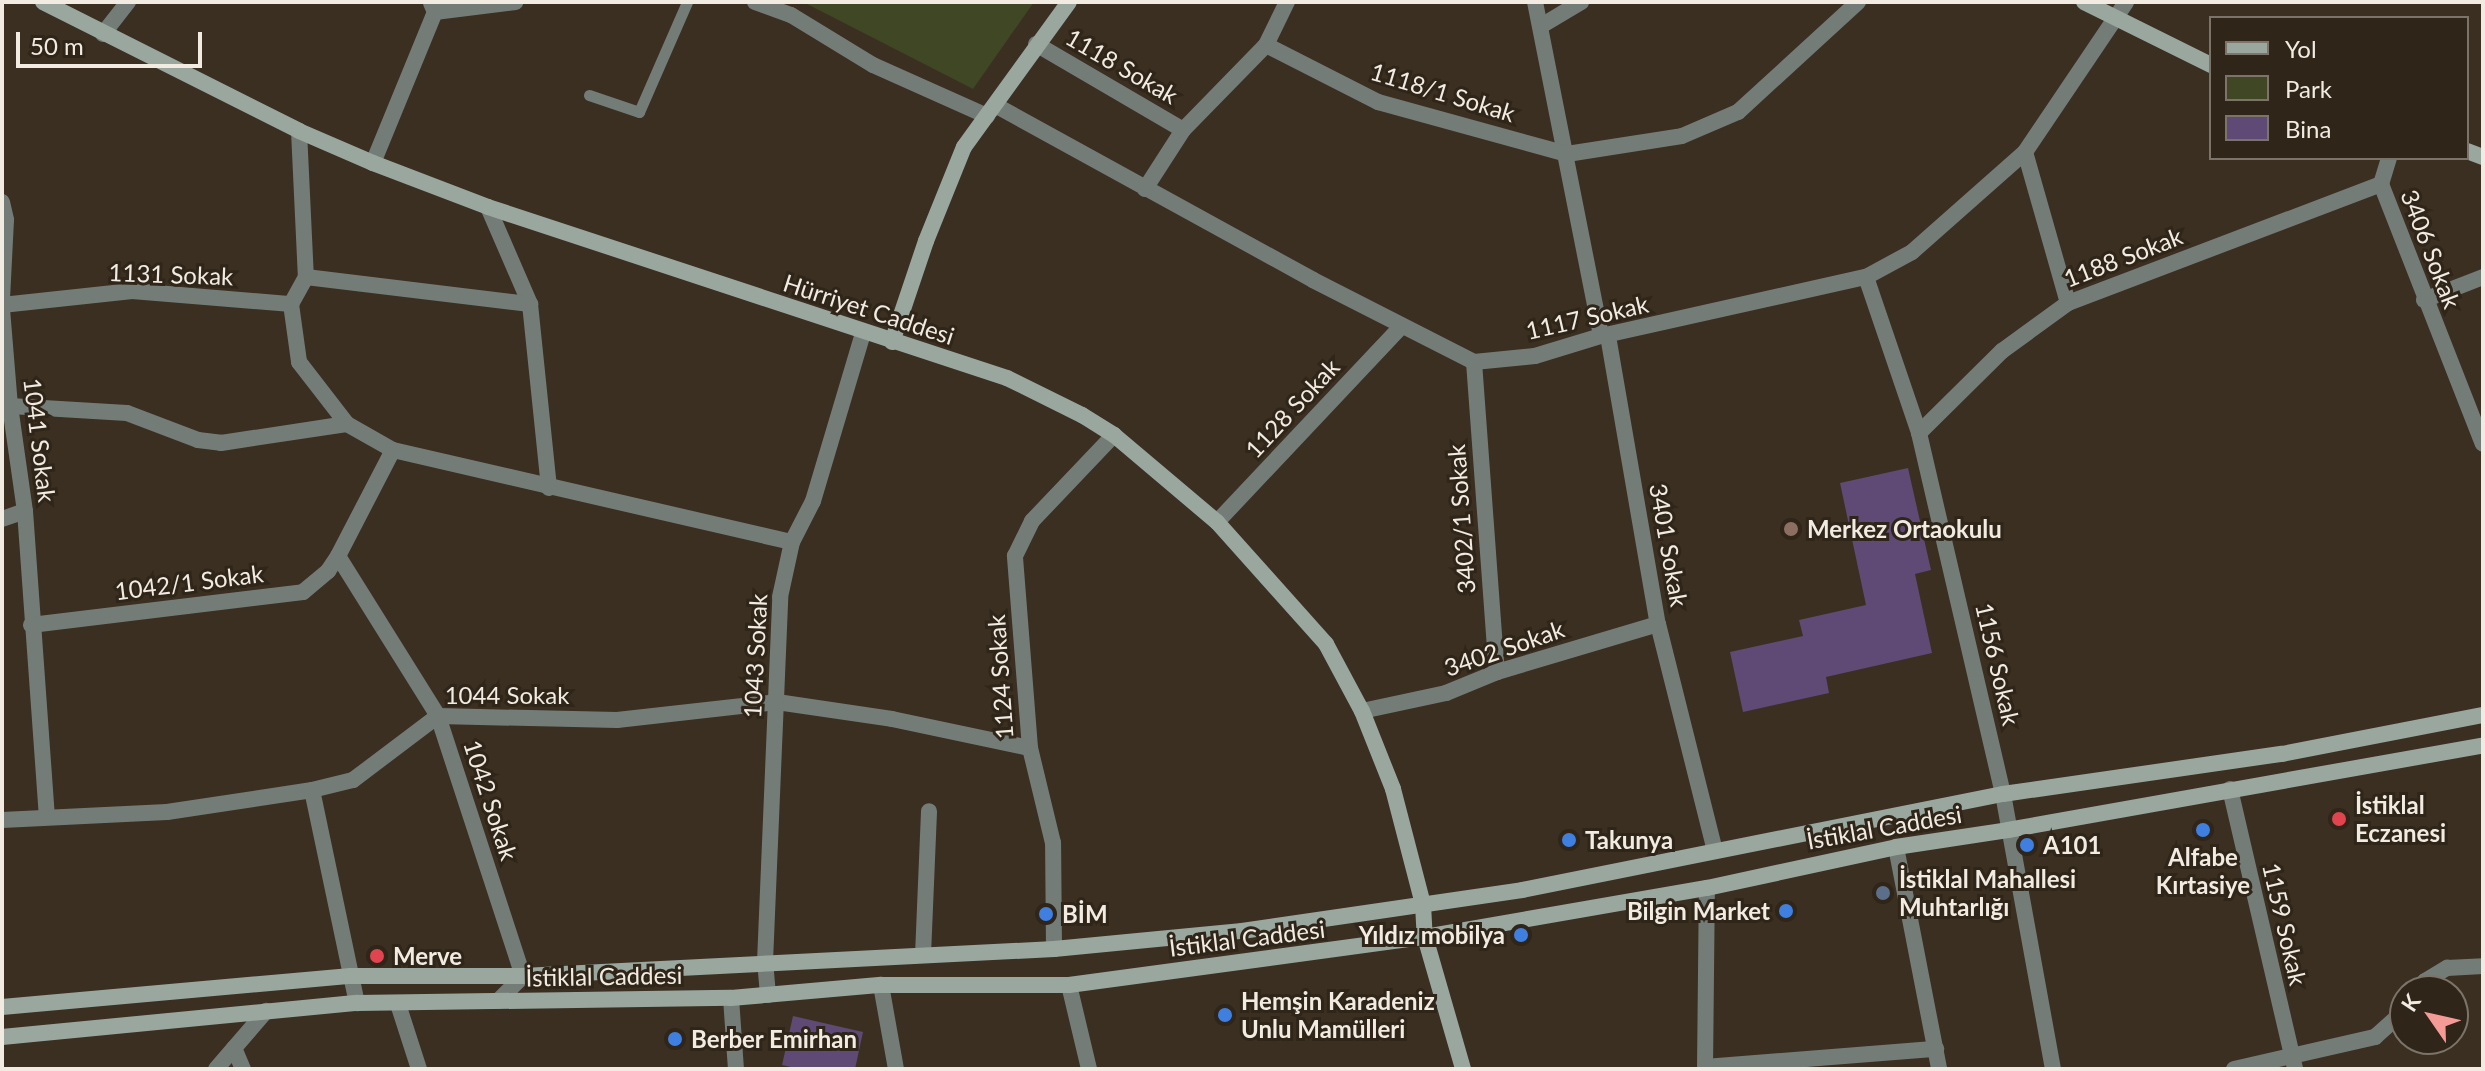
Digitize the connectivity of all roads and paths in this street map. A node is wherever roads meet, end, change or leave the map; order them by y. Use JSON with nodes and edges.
{"nodes":[{"id":1,"x":43,"y":2,"type":"edge"},
{"id":2,"x":128,"y":2,"type":"edge"},
{"id":3,"x":515,"y":2,"type":"edge"},
{"id":4,"x":687,"y":2,"type":"edge"},
{"id":5,"x":755,"y":2,"type":"edge"},
{"id":6,"x":1069,"y":2,"type":"edge"},
{"id":7,"x":1287,"y":2,"type":"edge"},
{"id":8,"x":1535,"y":2,"type":"edge"},
{"id":9,"x":1581,"y":2,"type":"edge"},
{"id":10,"x":1858,"y":2,"type":"edge"},
{"id":11,"x":2084,"y":2,"type":"edge"},
{"id":12,"x":2126,"y":2,"type":"edge"},
{"id":13,"x":432,"y":7,"type":"edge"},
{"id":14,"x":795,"y":9,"type":"edge"},
{"id":15,"x":2116,"y":18,"type":"junction"},
{"id":16,"x":1541,"y":26,"type":"junction"},
{"id":17,"x":103,"y":34,"type":"junction"},
{"id":18,"x":1036,"y":44,"type":"junction"},
{"id":19,"x":1266,"y":45,"type":"junction"},
{"id":20,"x":2209,"y":64,"type":"edge"},
{"id":21,"x":589,"y":95,"type":"dead end"},
{"id":22,"x":991,"y":110,"type":"junction"},
{"id":23,"x":1183,"y":130,"type":"junction"},
{"id":24,"x":299,"y":131,"type":"junction"},
{"id":25,"x":2025,"y":152,"type":"junction"},
{"id":26,"x":1567,"y":154,"type":"junction"},
{"id":27,"x":2388,"y":160,"type":"edge"},
{"id":28,"x":373,"y":163,"type":"junction"},
{"id":29,"x":2381,"y":184,"type":"junction"},
{"id":30,"x":1145,"y":189,"type":"junction"},
{"id":31,"x":2,"y":202,"type":"edge"},
{"id":32,"x":488,"y":207,"type":"junction"},
{"id":33,"x":306,"y":277,"type":"junction"},
{"id":34,"x":1866,"y":277,"type":"junction"},
{"id":35,"x":2483,"y":277,"type":"edge"},
{"id":36,"x":2,"y":299,"type":"edge"},
{"id":37,"x":2424,"y":300,"type":"junction"},
{"id":38,"x":2068,"y":303,"type":"junction"},
{"id":39,"x":291,"y":304,"type":"junction"},
{"id":40,"x":530,"y":304,"type":"junction"},
{"id":41,"x":2,"y":307,"type":"edge"},
{"id":42,"x":1401,"y":327,"type":"junction"},
{"id":43,"x":863,"y":333,"type":"junction"},
{"id":44,"x":1604,"y":336,"type":"junction"},
{"id":45,"x":892,"y":342,"type":"junction"},
{"id":46,"x":1474,"y":362,"type":"junction"},
{"id":47,"x":10,"y":406,"type":"junction"},
{"id":48,"x":347,"y":424,"type":"junction"},
{"id":49,"x":1919,"y":433,"type":"junction"},
{"id":50,"x":1114,"y":435,"type":"junction"},
{"id":51,"x":2483,"y":444,"type":"edge"},
{"id":52,"x":393,"y":450,"type":"junction"},
{"id":53,"x":549,"y":488,"type":"junction"},
{"id":54,"x":25,"y":511,"type":"junction"},
{"id":55,"x":2,"y":519,"type":"edge"},
{"id":56,"x":1217,"y":522,"type":"junction"},
{"id":57,"x":792,"y":542,"type":"junction"},
{"id":58,"x":338,"y":556,"type":"junction"},
{"id":59,"x":1658,"y":624,"type":"junction"},
{"id":60,"x":31,"y":625,"type":"junction"},
{"id":61,"x":1497,"y":672,"type":"junction"},
{"id":62,"x":777,"y":702,"type":"junction"},
{"id":63,"x":1362,"y":711,"type":"junction"},
{"id":64,"x":2483,"y":715,"type":"edge"},
{"id":65,"x":438,"y":716,"type":"junction"},
{"id":66,"x":2483,"y":745,"type":"edge"},
{"id":67,"x":1030,"y":748,"type":"junction"},
{"id":68,"x":2230,"y":789,"type":"junction"},
{"id":69,"x":312,"y":790,"type":"junction"},
{"id":70,"x":2003,"y":794,"type":"junction"},
{"id":71,"x":929,"y":811,"type":"dead end"},
{"id":72,"x":47,"y":815,"type":"junction"},
{"id":73,"x":2,"y":820,"type":"edge"},
{"id":74,"x":2008,"y":830,"type":"junction"},
{"id":75,"x":1896,"y":847,"type":"junction"},
{"id":76,"x":1715,"y":851,"type":"junction"},
{"id":77,"x":1707,"y":888,"type":"junction"},
{"id":78,"x":1423,"y":904,"type":"junction"},
{"id":79,"x":1425,"y":937,"type":"junction"},
{"id":80,"x":1054,"y":949,"type":"junction"},
{"id":81,"x":923,"y":955,"type":"junction"},
{"id":82,"x":765,"y":962,"type":"junction"},
{"id":83,"x":2483,"y":966,"type":"edge"},
{"id":84,"x":2435,"y":975,"type":"edge"},
{"id":85,"x":351,"y":976,"type":"junction"},
{"id":86,"x":523,"y":976,"type":"junction"},
{"id":87,"x":881,"y":985,"type":"junction"},
{"id":88,"x":1069,"y":985,"type":"junction"},
{"id":89,"x":768,"y":995,"type":"junction"},
{"id":90,"x":731,"y":998,"type":"junction"},
{"id":91,"x":498,"y":1001,"type":"junction"},
{"id":92,"x":357,"y":1003,"type":"junction"},
{"id":93,"x":398,"y":1004,"type":"junction"},
{"id":94,"x":2,"y":1007,"type":"edge"},
{"id":95,"x":266,"y":1011,"type":"junction"},
{"id":96,"x":2389,"y":1024,"type":"edge"},
{"id":97,"x":2,"y":1037,"type":"edge"},
{"id":98,"x":234,"y":1048,"type":"junction"},
{"id":99,"x":1936,"y":1049,"type":"junction"},
{"id":100,"x":2293,"y":1064,"type":"edge"},
{"id":101,"x":1705,"y":1068,"type":"edge"},
{"id":102,"x":216,"y":1069,"type":"edge"},
{"id":103,"x":243,"y":1069,"type":"edge"},
{"id":104,"x":419,"y":1069,"type":"edge"},
{"id":105,"x":736,"y":1069,"type":"edge"},
{"id":106,"x":896,"y":1069,"type":"edge"},
{"id":107,"x":1089,"y":1069,"type":"edge"},
{"id":108,"x":1463,"y":1069,"type":"edge"},
{"id":109,"x":1939,"y":1069,"type":"edge"},
{"id":110,"x":2053,"y":1069,"type":"edge"},
{"id":111,"x":2234,"y":1069,"type":"edge"}],
"edges":[{"from":1,"to":17,"type":"main road","name":"Hürriyet Caddesi"},
{"from":2,"to":17,"type":"street"},
{"from":3,"to":13,"type":"street"},
{"from":4,"to":21,"type":"lane"},
{"from":5,"to":14,"type":"street"},
{"from":6,"to":18,"type":"main road"},
{"from":7,"to":19,"type":"street","name":"1118 Sokak"},
{"from":8,"to":16,"type":"street","name":"3401 Sokak"},
{"from":9,"to":16,"type":"street"},
{"from":10,"to":26,"type":"street"},
{"from":11,"to":15,"type":"main road"},
{"from":12,"to":15,"type":"street","name":"1117 Sokak"},
{"from":13,"to":28,"type":"street"},
{"from":14,"to":22,"type":"street"},
{"from":15,"to":20,"type":"main road"},
{"from":15,"to":25,"type":"street","name":"1117 Sokak"},
{"from":16,"to":26,"type":"street","name":"3401 Sokak"},
{"from":17,"to":24,"type":"main road","name":"Hürriyet Caddesi"},
{"from":18,"to":22,"type":"main road"},
{"from":18,"to":23,"type":"street","name":"1118 Sokak"},
{"from":19,"to":23,"type":"street","name":"1118 Sokak"},
{"from":19,"to":26,"type":"street","name":"1118/1 Sokak"},
{"from":22,"to":30,"type":"street"},
{"from":22,"to":45,"type":"main road"},
{"from":23,"to":30,"type":"street","name":"1118 Sokak"},
{"from":24,"to":28,"type":"main road","name":"Hürriyet Caddesi"},
{"from":24,"to":33,"type":"street"},
{"from":25,"to":34,"type":"street","name":"1117 Sokak"},
{"from":25,"to":38,"type":"street"},
{"from":26,"to":44,"type":"street","name":"3401 Sokak"},
{"from":27,"to":29,"type":"street","name":"3406 Sokak"},
{"from":28,"to":32,"type":"main road","name":"Hürriyet Caddesi"},
{"from":29,"to":37,"type":"street","name":"3406 Sokak"},
{"from":29,"to":38,"type":"street","name":"1188 Sokak"},
{"from":30,"to":42,"type":"street"},
{"from":31,"to":36,"type":"street"},
{"from":32,"to":40,"type":"street"},
{"from":32,"to":43,"type":"main road","name":"Hürriyet Caddesi"},
{"from":33,"to":39,"type":"street"},
{"from":33,"to":40,"type":"street"},
{"from":34,"to":44,"type":"street","name":"1117 Sokak"},
{"from":34,"to":49,"type":"street","name":"1156 Sokak"},
{"from":35,"to":37,"type":"street"},
{"from":37,"to":51,"type":"street","name":"3406 Sokak"},
{"from":38,"to":49,"type":"street","name":"1188 Sokak"},
{"from":39,"to":41,"type":"street","name":"1131 Sokak"},
{"from":39,"to":48,"type":"street"},
{"from":40,"to":53,"type":"street"},
{"from":41,"to":47,"type":"street","name":"1041 Sokak"},
{"from":42,"to":46,"type":"street"},
{"from":42,"to":56,"type":"street","name":"1128 Sokak"},
{"from":43,"to":45,"type":"main road","name":"Hürriyet Caddesi"},
{"from":43,"to":57,"type":"street","name":"1043 Sokak"},
{"from":44,"to":46,"type":"street","name":"1117 Sokak"},
{"from":44,"to":59,"type":"street","name":"3401 Sokak"},
{"from":45,"to":50,"type":"main road","name":"Hürriyet Caddesi"},
{"from":46,"to":61,"type":"street","name":"3402/1 Sokak"},
{"from":47,"to":48,"type":"street"},
{"from":47,"to":54,"type":"street","name":"1041 Sokak"},
{"from":48,"to":52,"type":"street"},
{"from":49,"to":70,"type":"street","name":"1156 Sokak"},
{"from":50,"to":56,"type":"main road","name":"Hürriyet Caddesi"},
{"from":50,"to":67,"type":"street","name":"1124 Sokak"},
{"from":52,"to":53,"type":"street"},
{"from":52,"to":58,"type":"street"},
{"from":53,"to":57,"type":"street"},
{"from":54,"to":55,"type":"street"},
{"from":54,"to":60,"type":"street","name":"1041 Sokak"},
{"from":56,"to":63,"type":"main road","name":"Hürriyet Caddesi"},
{"from":57,"to":62,"type":"street","name":"1043 Sokak"},
{"from":58,"to":60,"type":"street","name":"1042/1 Sokak"},
{"from":58,"to":65,"type":"street","name":"1042 Sokak"},
{"from":59,"to":61,"type":"street","name":"3402 Sokak"},
{"from":59,"to":76,"type":"street","name":"3401 Sokak"},
{"from":60,"to":72,"type":"street","name":"1041 Sokak"},
{"from":61,"to":63,"type":"street","name":"3402 Sokak"},
{"from":62,"to":65,"type":"street","name":"1044 Sokak"},
{"from":62,"to":67,"type":"street","name":"1044 Sokak"},
{"from":62,"to":82,"type":"street","name":"1043 Sokak"},
{"from":63,"to":78,"type":"main road","name":"Hürriyet Caddesi"},
{"from":64,"to":70,"type":"main road","name":"İstiklal Caddesi"},
{"from":65,"to":69,"type":"street","name":"1044 Sokak"},
{"from":65,"to":86,"type":"street","name":"1042 Sokak"},
{"from":66,"to":68,"type":"main road","name":"İstiklal Caddesi"},
{"from":67,"to":80,"type":"street","name":"1124 Sokak"},
{"from":68,"to":74,"type":"main road","name":"İstiklal Caddesi"},
{"from":68,"to":100,"type":"street","name":"1159 Sokak"},
{"from":69,"to":72,"type":"street","name":"1044 Sokak"},
{"from":69,"to":85,"type":"street"},
{"from":70,"to":74,"type":"street","name":"1156 Sokak"},
{"from":70,"to":76,"type":"main road","name":"İstiklal Caddesi"},
{"from":71,"to":81,"type":"street"},
{"from":72,"to":73,"type":"street","name":"1044 Sokak"},
{"from":74,"to":75,"type":"main road","name":"İstiklal Caddesi"},
{"from":74,"to":110,"type":"street","name":"1156 Sokak"},
{"from":75,"to":77,"type":"main road","name":"İstiklal Caddesi"},
{"from":75,"to":99,"type":"street"},
{"from":76,"to":78,"type":"main road","name":"İstiklal Caddesi"},
{"from":77,"to":79,"type":"main road","name":"İstiklal Caddesi"},
{"from":77,"to":101,"type":"street"},
{"from":78,"to":79,"type":"main road","name":"Hürriyet Caddesi"},
{"from":78,"to":80,"type":"main road","name":"İstiklal Caddesi"},
{"from":79,"to":88,"type":"main road","name":"İstiklal Caddesi"},
{"from":79,"to":108,"type":"main road","name":"Hürriyet Caddesi"},
{"from":80,"to":81,"type":"main road","name":"İstiklal Caddesi"},
{"from":81,"to":82,"type":"main road","name":"İstiklal Caddesi"},
{"from":82,"to":86,"type":"main road","name":"İstiklal Caddesi"},
{"from":82,"to":89,"type":"street","name":"1043 Sokak"},
{"from":83,"to":84,"type":"street"},
{"from":85,"to":86,"type":"main road","name":"İstiklal Caddesi"},
{"from":85,"to":92,"type":"street"},
{"from":85,"to":94,"type":"main road","name":"İstiklal Caddesi"},
{"from":86,"to":91,"type":"street"},
{"from":87,"to":88,"type":"main road","name":"İstiklal Caddesi"},
{"from":87,"to":89,"type":"main road","name":"İstiklal Caddesi"},
{"from":87,"to":106,"type":"street"},
{"from":88,"to":107,"type":"street"},
{"from":89,"to":90,"type":"main road","name":"İstiklal Caddesi"},
{"from":90,"to":91,"type":"main road","name":"İstiklal Caddesi"},
{"from":90,"to":105,"type":"street"},
{"from":91,"to":93,"type":"main road","name":"İstiklal Caddesi"},
{"from":92,"to":93,"type":"main road","name":"İstiklal Caddesi"},
{"from":92,"to":95,"type":"main road","name":"İstiklal Caddesi"},
{"from":93,"to":104,"type":"street"},
{"from":95,"to":97,"type":"main road","name":"İstiklal Caddesi"},
{"from":95,"to":98,"type":"street"},
{"from":96,"to":100,"type":"street"},
{"from":98,"to":102,"type":"street"},
{"from":98,"to":103,"type":"street"},
{"from":99,"to":101,"type":"street"},
{"from":99,"to":109,"type":"street"},
{"from":100,"to":111,"type":"street"}]}
